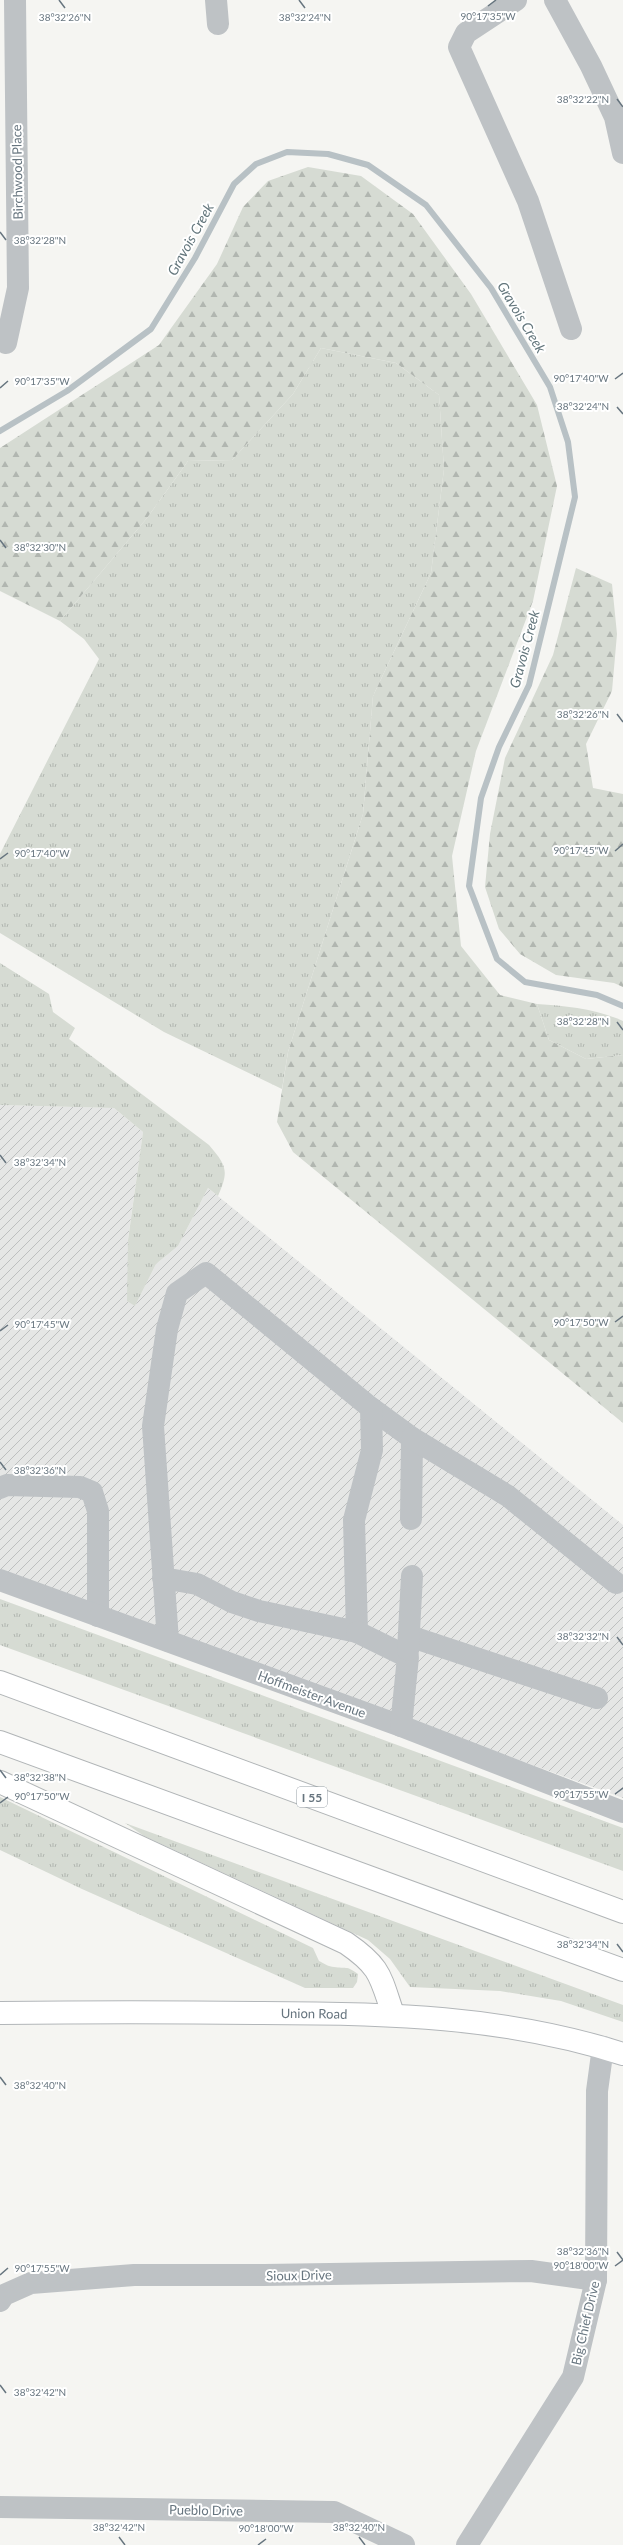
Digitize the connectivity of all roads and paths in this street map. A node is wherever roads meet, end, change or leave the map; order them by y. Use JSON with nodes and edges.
{"nodes":[{"id":1,"x":15,"y":0,"type":"edge"},
{"id":2,"x":216,"y":0,"type":"edge"},
{"id":3,"x":516,"y":0,"type":"edge"},
{"id":4,"x":555,"y":0,"type":"edge"},
{"id":5,"x":218,"y":24,"type":"dead end"},
{"id":6,"x":619,"y":117,"type":"edge"},
{"id":7,"x":623,"y":153,"type":"edge"},
{"id":8,"x":571,"y":329,"type":"dead end"},
{"id":9,"x":6,"y":343,"type":"dead end"},
{"id":10,"x":371,"y":1408,"type":"junction"},
{"id":11,"x":412,"y":1438,"type":"junction"},
{"id":12,"x":0,"y":1488,"type":"edge"},
{"id":13,"x":411,"y":1519,"type":"dead end"},
{"id":14,"x":412,"y":1576,"type":"dead end"},
{"id":15,"x":164,"y":1578,"type":"junction"},
{"id":16,"x":0,"y":1580,"type":"edge"},
{"id":17,"x":616,"y":1583,"type":"dead end"},
{"id":18,"x":98,"y":1616,"type":"junction"},
{"id":19,"x":357,"y":1632,"type":"junction"},
{"id":20,"x":168,"y":1641,"type":"junction"},
{"id":21,"x":408,"y":1647,"type":"junction"},
{"id":22,"x":0,"y":1682,"type":"edge"},
{"id":23,"x":597,"y":1698,"type":"dead end"},
{"id":24,"x":402,"y":1726,"type":"junction"},
{"id":25,"x":0,"y":1742,"type":"edge"},
{"id":26,"x":0,"y":1782,"type":"edge"},
{"id":27,"x":623,"y":1812,"type":"edge"},
{"id":28,"x":623,"y":1912,"type":"edge"},
{"id":29,"x":623,"y":1970,"type":"edge"},
{"id":30,"x":0,"y":2013,"type":"edge"},
{"id":31,"x":393,"y":2014,"type":"junction"},
{"id":32,"x":613,"y":2050,"type":"edge"},
{"id":33,"x":596,"y":2280,"type":"junction"},
{"id":34,"x":2,"y":2298,"type":"edge"},
{"id":35,"x":0,"y":2507,"type":"edge"},
{"id":36,"x":404,"y":2545,"type":"edge"},
{"id":37,"x":467,"y":2545,"type":"edge"}],
"edges":[{"from":1,"to":9,"type":"street","name":"Birchwood Place"},
{"from":2,"to":5,"type":"street"},
{"from":3,"to":8,"type":"street"},
{"from":4,"to":6,"type":"street"},
{"from":6,"to":7,"type":"street"},
{"from":10,"to":11,"type":"street"},
{"from":10,"to":15,"type":"street"},
{"from":10,"to":19,"type":"street"},
{"from":11,"to":13,"type":"street"},
{"from":11,"to":17,"type":"street"},
{"from":12,"to":18,"type":"street"},
{"from":14,"to":21,"type":"street"},
{"from":15,"to":19,"type":"street"},
{"from":15,"to":20,"type":"street"},
{"from":16,"to":18,"type":"street","name":"Hoffmeister Avenue"},
{"from":18,"to":20,"type":"street","name":"Hoffmeister Avenue"},
{"from":19,"to":21,"type":"street"},
{"from":20,"to":24,"type":"street","name":"Hoffmeister Avenue"},
{"from":21,"to":23,"type":"street"},
{"from":21,"to":24,"type":"street"},
{"from":22,"to":28,"type":"main road","number":"I 55"},
{"from":24,"to":27,"type":"street","name":"Hoffmeister Avenue"},
{"from":25,"to":29,"type":"main road"},
{"from":26,"to":31,"type":"main road"},
{"from":30,"to":31,"type":"main road","name":"Union Road"},
{"from":31,"to":32,"type":"main road","name":"Union Road"},
{"from":32,"to":33,"type":"street","name":"Big Chief Drive"},
{"from":33,"to":34,"type":"street","name":"Sioux Drive"},
{"from":33,"to":37,"type":"street","name":"Big Chief Drive"},
{"from":35,"to":36,"type":"street","name":"Pueblo Drive"}]}
